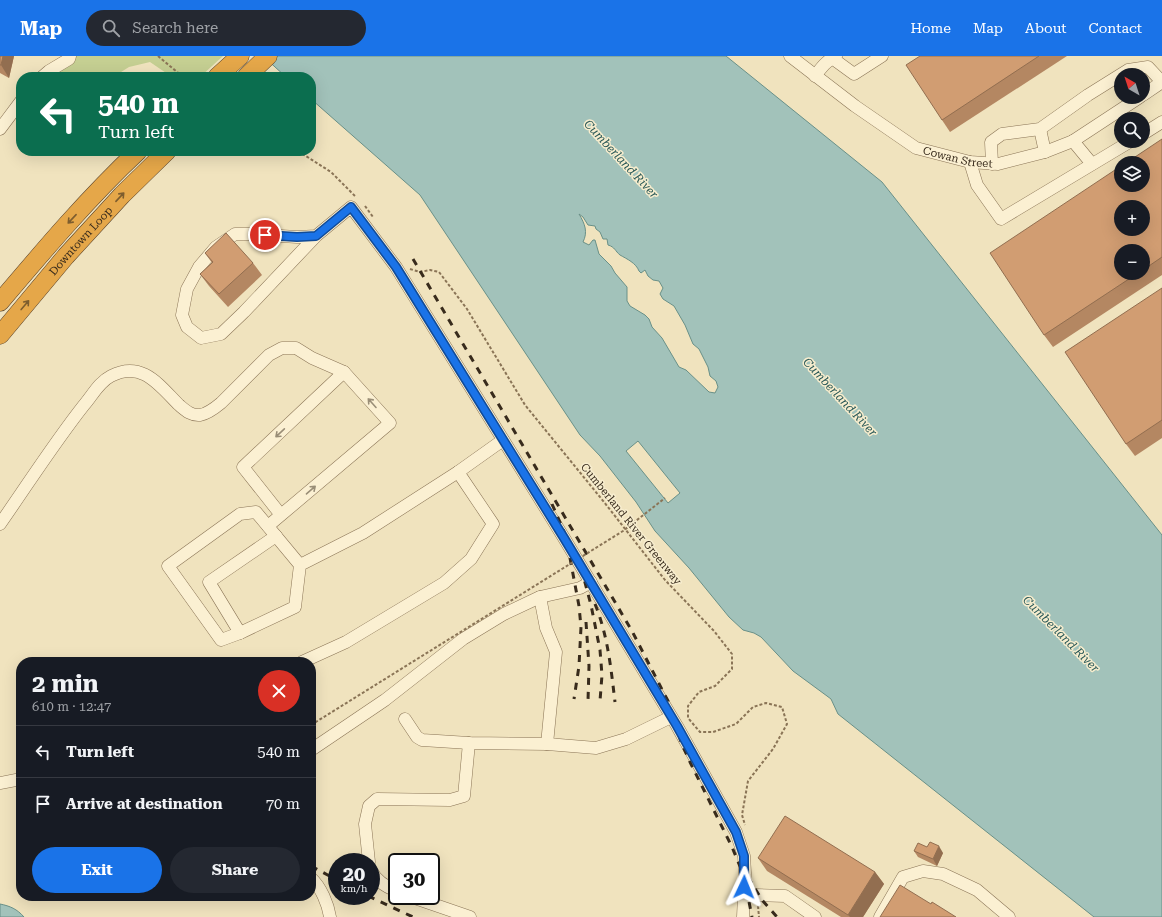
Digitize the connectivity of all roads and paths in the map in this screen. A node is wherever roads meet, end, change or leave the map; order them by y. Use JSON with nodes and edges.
{"nodes":[{"id":1,"x":158,"y":56,"type":"edge"},
{"id":2,"x":240,"y":56,"type":"edge"},
{"id":3,"x":268,"y":56,"type":"edge"},
{"id":4,"x":790,"y":56,"type":"edge"},
{"id":5,"x":882,"y":56,"type":"edge"},
{"id":6,"x":834,"y":57,"type":"edge"},
{"id":7,"x":70,"y":58,"type":"edge"},
{"id":8,"x":48,"y":72,"type":"edge"},
{"id":9,"x":177,"y":72,"type":"edge"},
{"id":10,"x":222,"y":72,"type":"edge"},
{"id":11,"x":251,"y":72,"type":"edge"},
{"id":12,"x":815,"y":76,"type":"junction"},
{"id":13,"x":1162,"y":82,"type":"edge"},
{"id":14,"x":1150,"y":90,"type":"edge"},
{"id":15,"x":1129,"y":104,"type":"edge"},
{"id":16,"x":16,"y":107,"type":"edge"},
{"id":17,"x":1162,"y":122,"type":"edge"},
{"id":18,"x":1,"y":125,"type":"edge"},
{"id":19,"x":1040,"y":129,"type":"junction"},
{"id":20,"x":1150,"y":130,"type":"edge"},
{"id":21,"x":1073,"y":141,"type":"junction"},
{"id":22,"x":1119,"y":148,"type":"edge"},
{"id":23,"x":1045,"y":152,"type":"junction"},
{"id":24,"x":133,"y":156,"type":"edge"},
{"id":25,"x":162,"y":156,"type":"edge"},
{"id":26,"x":306,"y":156,"type":"edge"},
{"id":27,"x":970,"y":162,"type":"junction"},
{"id":28,"x":992,"y":164,"type":"junction"},
{"id":29,"x":1092,"y":164,"type":"junction"},
{"id":30,"x":357,"y":203,"type":"junction"},
{"id":31,"x":376,"y":221,"type":"dead end"},
{"id":32,"x":316,"y":236,"type":"junction"},
{"id":33,"x":405,"y":265,"type":"dead end"},
{"id":34,"x":0,"y":302,"type":"edge"},
{"id":35,"x":0,"y":335,"type":"edge"},
{"id":36,"x":344,"y":372,"type":"junction"},
{"id":37,"x":503,"y":440,"type":"junction"},
{"id":38,"x":458,"y":472,"type":"junction"},
{"id":39,"x":664,"y":498,"type":"dead end"},
{"id":40,"x":281,"y":515,"type":"junction"},
{"id":41,"x":0,"y":524,"type":"edge"},
{"id":42,"x":268,"y":526,"type":"junction"},
{"id":43,"x":276,"y":536,"type":"junction"},
{"id":44,"x":300,"y":565,"type":"junction"},
{"id":45,"x":591,"y":582,"type":"junction"},
{"id":46,"x":540,"y":597,"type":"junction"},
{"id":47,"x":240,"y":633,"type":"junction"},
{"id":48,"x":313,"y":657,"type":"edge"},
{"id":49,"x":671,"y":717,"type":"junction"},
{"id":50,"x":405,"y":718,"type":"dead end"},
{"id":51,"x":316,"y":722,"type":"edge"},
{"id":52,"x":469,"y":743,"type":"junction"},
{"id":53,"x":547,"y":744,"type":"junction"},
{"id":54,"x":316,"y":747,"type":"edge"},
{"id":55,"x":16,"y":780,"type":"edge"},
{"id":56,"x":0,"y":783,"type":"edge"},
{"id":57,"x":746,"y":828,"type":"dead end"},
{"id":58,"x":368,"y":853,"type":"edge"},
{"id":59,"x":316,"y":883,"type":"edge"},
{"id":60,"x":749,"y":896,"type":"junction"},
{"id":61,"x":435,"y":905,"type":"edge"},
{"id":62,"x":330,"y":917,"type":"edge"},
{"id":63,"x":470,"y":917,"type":"edge"},
{"id":64,"x":743,"y":917,"type":"edge"},
{"id":65,"x":760,"y":917,"type":"edge"},
{"id":66,"x":815,"y":917,"type":"edge"},
{"id":67,"x":880,"y":917,"type":"edge"},
{"id":68,"x":1009,"y":917,"type":"edge"}],
"edges":[{"from":1,"to":9,"type":"path"},
{"from":2,"to":10,"type":"highway"},
{"from":3,"to":11,"type":"highway"},
{"from":4,"to":12,"type":"street","name":"Cowan Street"},
{"from":5,"to":6,"type":"street"},
{"from":6,"to":12,"type":"street"},
{"from":7,"to":8,"type":"street"},
{"from":12,"to":27,"type":"street","name":"Cowan Street"},
{"from":13,"to":14,"type":"street"},
{"from":13,"to":19,"type":"street"},
{"from":15,"to":21,"type":"street","name":"Cowan Street"},
{"from":16,"to":18,"type":"street"},
{"from":17,"to":20,"type":"street"},
{"from":19,"to":23,"type":"street"},
{"from":19,"to":28,"type":"street"},
{"from":21,"to":23,"type":"street","name":"Cowan Street"},
{"from":21,"to":29,"type":"street"},
{"from":22,"to":29,"type":"street"},
{"from":23,"to":28,"type":"street","name":"Cowan Street"},
{"from":24,"to":34,"type":"highway","name":"Downtown Loop","one_way":true},
{"from":35,"to":25,"type":"highway","name":"Downtown Loop","one_way":true},
{"from":26,"to":30,"type":"path"},
{"from":27,"to":28,"type":"street","name":"Cowan Street"},
{"from":27,"to":29,"type":"street"},
{"from":30,"to":31,"type":"path"},
{"from":30,"to":32,"type":"street"},
{"from":30,"to":37,"type":"street"},
{"from":32,"to":32,"type":"street"},
{"from":33,"to":57,"type":"path","name":"Cumberland River Greenway"},
{"from":36,"to":40,"type":"street","one_way":true},
{"from":40,"to":36,"type":"street","one_way":true},
{"from":36,"to":41,"type":"street"},
{"from":37,"to":38,"type":"street"},
{"from":37,"to":45,"type":"street"},
{"from":38,"to":44,"type":"street"},
{"from":38,"to":48,"type":"street"},
{"from":39,"to":51,"type":"path","bridge":true},
{"from":40,"to":42,"type":"street"},
{"from":42,"to":43,"type":"street"},
{"from":42,"to":47,"type":"street"},
{"from":43,"to":44,"type":"street"},
{"from":43,"to":47,"type":"street"},
{"from":44,"to":47,"type":"street"},
{"from":45,"to":46,"type":"street"},
{"from":45,"to":49,"type":"street"},
{"from":46,"to":53,"type":"street"},
{"from":46,"to":54,"type":"street"},
{"from":49,"to":53,"type":"street"},
{"from":49,"to":60,"type":"street"},
{"from":50,"to":52,"type":"street"},
{"from":52,"to":53,"type":"street"},
{"from":52,"to":58,"type":"street"},
{"from":55,"to":56,"type":"street"},
{"from":59,"to":62,"type":"street"},
{"from":60,"to":64,"type":"street"},
{"from":60,"to":65,"type":"path"},
{"from":60,"to":66,"type":"street"},
{"from":61,"to":63,"type":"street"},
{"from":67,"to":68,"type":"street"}]}
